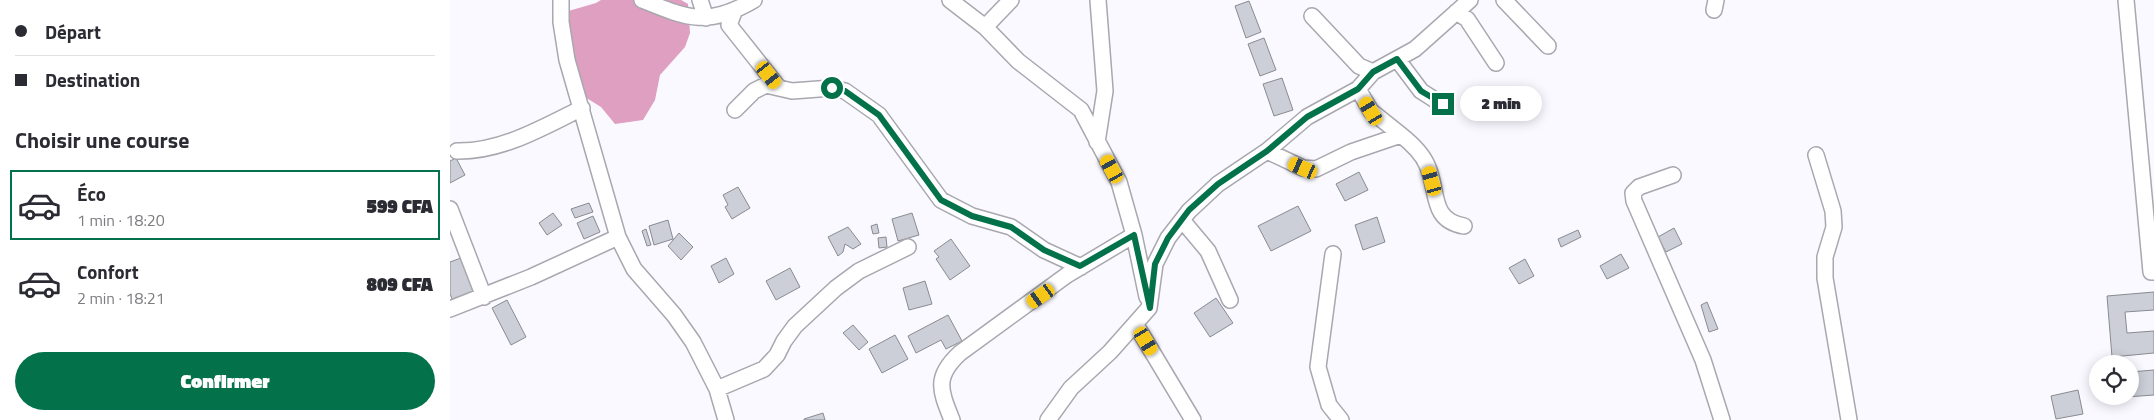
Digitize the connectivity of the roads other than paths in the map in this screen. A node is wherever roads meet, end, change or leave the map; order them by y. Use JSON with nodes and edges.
{"nodes":[{"id":1,"x":561,"y":0,"type":"edge"},
{"id":2,"x":642,"y":0,"type":"edge"},
{"id":3,"x":700,"y":0,"type":"edge"},
{"id":4,"x":754,"y":0,"type":"edge"},
{"id":5,"x":950,"y":0,"type":"edge"},
{"id":6,"x":1011,"y":0,"type":"edge"},
{"id":7,"x":1098,"y":0,"type":"edge"},
{"id":8,"x":1470,"y":0,"type":"edge"},
{"id":9,"x":1504,"y":0,"type":"edge"},
{"id":10,"x":2126,"y":0,"type":"edge"},
{"id":11,"x":734,"y":12,"type":"junction"},
{"id":12,"x":1456,"y":12,"type":"junction"},
{"id":13,"x":1312,"y":16,"type":"dead end"},
{"id":14,"x":706,"y":18,"type":"junction"},
{"id":15,"x":985,"y":27,"type":"junction"},
{"id":16,"x":1548,"y":46,"type":"dead end"},
{"id":17,"x":1397,"y":59,"type":"junction"},
{"id":18,"x":1496,"y":63,"type":"dead end"},
{"id":19,"x":1373,"y":72,"type":"junction"},
{"id":20,"x":779,"y":88,"type":"junction"},
{"id":21,"x":1358,"y":89,"type":"junction"},
{"id":22,"x":1443,"y":104,"type":"dead end"},
{"id":23,"x":582,"y":108,"type":"junction"},
{"id":24,"x":735,"y":110,"type":"dead end"},
{"id":25,"x":1402,"y":135,"type":"junction"},
{"id":26,"x":1097,"y":142,"type":"junction"},
{"id":27,"x":457,"y":151,"type":"dead end"},
{"id":28,"x":1267,"y":151,"type":"junction"},
{"id":29,"x":1816,"y":155,"type":"dead end"},
{"id":30,"x":1673,"y":175,"type":"dead end"},
{"id":31,"x":450,"y":209,"type":"edge"},
{"id":32,"x":1182,"y":220,"type":"junction"},
{"id":33,"x":1464,"y":226,"type":"dead end"},
{"id":34,"x":1134,"y":235,"type":"junction"},
{"id":35,"x":618,"y":237,"type":"junction"},
{"id":36,"x":908,"y":247,"type":"dead end"},
{"id":37,"x":1333,"y":254,"type":"dead end"},
{"id":38,"x":1080,"y":266,"type":"junction"},
{"id":39,"x":2154,"y":272,"type":"edge"},
{"id":40,"x":484,"y":297,"type":"junction"},
{"id":41,"x":1230,"y":300,"type":"dead end"},
{"id":42,"x":1150,"y":308,"type":"junction"},
{"id":43,"x":450,"y":309,"type":"edge"},
{"id":44,"x":1136,"y":325,"type":"junction"},
{"id":45,"x":718,"y":389,"type":"junction"},
{"id":46,"x":726,"y":420,"type":"edge"},
{"id":47,"x":952,"y":420,"type":"edge"},
{"id":48,"x":1048,"y":420,"type":"edge"},
{"id":49,"x":1193,"y":420,"type":"edge"},
{"id":50,"x":1341,"y":420,"type":"edge"},
{"id":51,"x":1722,"y":420,"type":"edge"},
{"id":52,"x":1849,"y":420,"type":"edge"}],
"edges":[{"from":1,"to":23,"type":"street"},
{"from":2,"to":14,"type":"street"},
{"from":3,"to":14,"type":"street"},
{"from":4,"to":11,"type":"street"},
{"from":5,"to":15,"type":"street"},
{"from":6,"to":15,"type":"street"},
{"from":7,"to":26,"type":"street"},
{"from":8,"to":12,"type":"street"},
{"from":9,"to":16,"type":"street"},
{"from":10,"to":39,"type":"street"},
{"from":11,"to":14,"type":"street"},
{"from":11,"to":20,"type":"street"},
{"from":12,"to":17,"type":"street"},
{"from":12,"to":18,"type":"street"},
{"from":13,"to":19,"type":"street"},
{"from":15,"to":26,"type":"street"},
{"from":17,"to":19,"type":"street"},
{"from":17,"to":22,"type":"street"},
{"from":19,"to":21,"type":"street"},
{"from":20,"to":24,"type":"street"},
{"from":20,"to":38,"type":"street"},
{"from":21,"to":25,"type":"street"},
{"from":21,"to":28,"type":"street"},
{"from":23,"to":27,"type":"street"},
{"from":23,"to":35,"type":"street"},
{"from":25,"to":28,"type":"street"},
{"from":25,"to":33,"type":"street"},
{"from":26,"to":34,"type":"street"},
{"from":28,"to":32,"type":"street"},
{"from":29,"to":52,"type":"street"},
{"from":30,"to":51,"type":"street"},
{"from":31,"to":40,"type":"street"},
{"from":32,"to":41,"type":"street"},
{"from":32,"to":42,"type":"street"},
{"from":34,"to":38,"type":"street"},
{"from":34,"to":42,"type":"street"},
{"from":35,"to":40,"type":"street"},
{"from":35,"to":45,"type":"street"},
{"from":36,"to":45,"type":"street"},
{"from":37,"to":50,"type":"street"},
{"from":38,"to":47,"type":"street"},
{"from":40,"to":43,"type":"street"},
{"from":42,"to":44,"type":"street"},
{"from":44,"to":48,"type":"street"},
{"from":44,"to":49,"type":"street"},
{"from":45,"to":46,"type":"street"}]}
